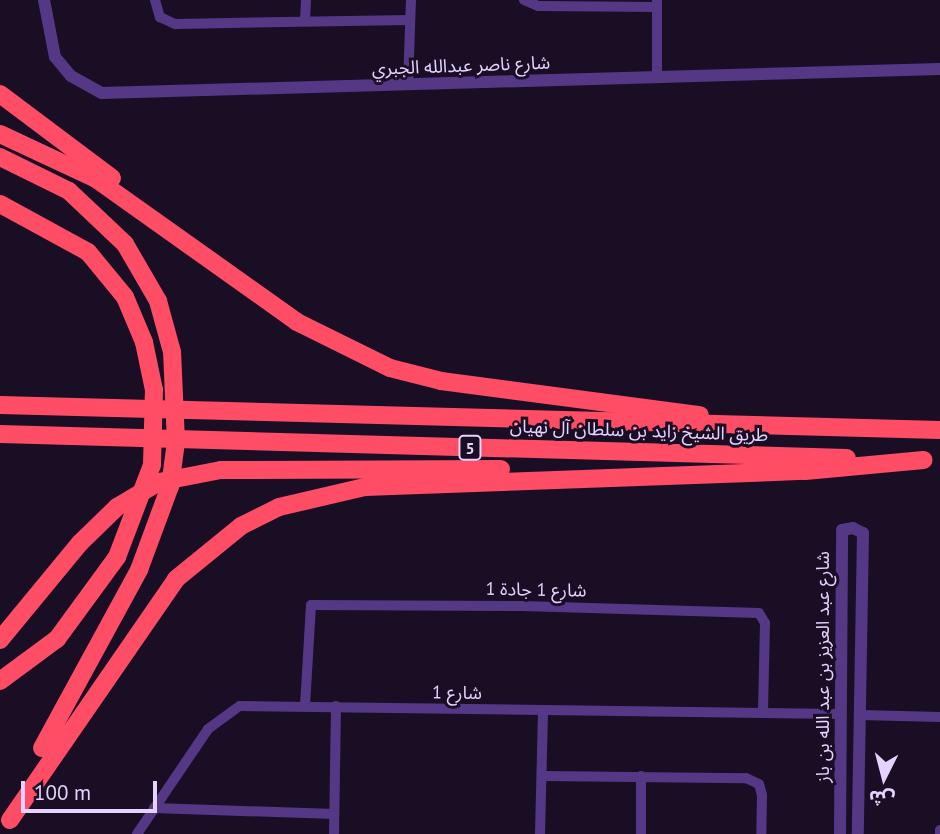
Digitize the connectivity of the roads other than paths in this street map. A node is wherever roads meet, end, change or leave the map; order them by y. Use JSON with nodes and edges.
{"nodes":[{"id":1,"x":44,"y":0,"type":"edge"},
{"id":2,"x":155,"y":0,"type":"edge"},
{"id":3,"x":306,"y":0,"type":"edge"},
{"id":4,"x":411,"y":0,"type":"edge"},
{"id":5,"x":524,"y":0,"type":"edge"},
{"id":6,"x":657,"y":4,"type":"edge"},
{"id":7,"x":305,"y":20,"type":"junction"},
{"id":8,"x":410,"y":20,"type":"junction"},
{"id":9,"x":940,"y":69,"type":"edge"},
{"id":10,"x":657,"y":78,"type":"junction"},
{"id":11,"x":408,"y":85,"type":"junction"},
{"id":12,"x":0,"y":94,"type":"edge"},
{"id":13,"x":0,"y":134,"type":"edge"},
{"id":14,"x":0,"y":157,"type":"edge"},
{"id":15,"x":0,"y":204,"type":"edge"},
{"id":16,"x":297,"y":322,"type":"junction"},
{"id":17,"x":0,"y":405,"type":"edge"},
{"id":18,"x":782,"y":426,"type":"junction"},
{"id":19,"x":940,"y":430,"type":"edge"},
{"id":20,"x":0,"y":434,"type":"edge"},
{"id":21,"x":931,"y":461,"type":"edge"},
{"id":22,"x":620,"y":474,"type":"junction"},
{"id":23,"x":0,"y":640,"type":"edge"},
{"id":24,"x":0,"y":681,"type":"edge"},
{"id":25,"x":305,"y":706,"type":"junction"},
{"id":26,"x":336,"y":706,"type":"junction"},
{"id":27,"x":544,"y":711,"type":"junction"},
{"id":28,"x":762,"y":713,"type":"junction"},
{"id":29,"x":840,"y":714,"type":"junction"},
{"id":30,"x":860,"y":715,"type":"junction"},
{"id":31,"x":940,"y":717,"type":"edge"},
{"id":32,"x":542,"y":776,"type":"junction"},
{"id":33,"x":641,"y":776,"type":"junction"},
{"id":34,"x":154,"y":808,"type":"junction"},
{"id":35,"x":334,"y":814,"type":"junction"},
{"id":36,"x":8,"y":827,"type":"edge"},
{"id":37,"x":137,"y":834,"type":"edge"},
{"id":38,"x":334,"y":834,"type":"edge"},
{"id":39,"x":540,"y":834,"type":"edge"},
{"id":40,"x":641,"y":834,"type":"edge"},
{"id":41,"x":761,"y":834,"type":"edge"},
{"id":42,"x":840,"y":834,"type":"edge"},
{"id":43,"x":858,"y":834,"type":"edge"}],
"edges":[{"from":1,"to":11,"type":"street","name":"شارع ناصر عبدالله الجبري"},
{"from":2,"to":7,"type":"street"},
{"from":3,"to":7,"type":"street"},
{"from":4,"to":8,"type":"street"},
{"from":5,"to":6,"type":"street"},
{"from":6,"to":10,"type":"street"},
{"from":7,"to":8,"type":"street"},
{"from":8,"to":11,"type":"street"},
{"from":9,"to":10,"type":"street","name":"شارع ناصر عبدالله الجبري"},
{"from":10,"to":11,"type":"street","name":"شارع ناصر عبدالله الجبري"},
{"from":12,"to":16,"type":"highway"},
{"from":13,"to":16,"type":"highway"},
{"from":14,"to":36,"type":"highway","bridge":true},
{"from":15,"to":24,"type":"highway","bridge":true},
{"from":16,"to":18,"type":"highway"},
{"from":17,"to":18,"type":"highway","name":"طريق الشيخ زايد بن سلطان آل نهيان","number":"5"},
{"from":18,"to":19,"type":"highway","name":"طريق الشيخ زايد بن سلطان آل نهيان","number":"5"},
{"from":20,"to":21,"type":"highway","name":"طريق الشيخ زايد بن سلطان آل نهيان","number":"5"},
{"from":21,"to":22,"type":"highway"},
{"from":22,"to":23,"type":"highway"},
{"from":22,"to":36,"type":"highway"},
{"from":25,"to":26,"type":"street","name":"شارع 1"},
{"from":25,"to":28,"type":"street","name":"شارع 1 جادة 1"},
{"from":25,"to":34,"type":"street","name":"شارع 1"},
{"from":26,"to":27,"type":"street","name":"شارع 1"},
{"from":26,"to":35,"type":"street"},
{"from":27,"to":28,"type":"street","name":"شارع 1"},
{"from":27,"to":32,"type":"street"},
{"from":28,"to":29,"type":"street","name":"شارع 1"},
{"from":29,"to":30,"type":"street","name":"شارع عبد العزيز بن عبد الله بن باز"},
{"from":29,"to":42,"type":"street","name":"شارع عبد العزيز بن عبد الله بن باز"},
{"from":30,"to":31,"type":"street"},
{"from":30,"to":43,"type":"street","name":"شارع عبد العزيز بن عبد الله بن باز"},
{"from":32,"to":33,"type":"street"},
{"from":32,"to":39,"type":"street"},
{"from":33,"to":40,"type":"street"},
{"from":33,"to":41,"type":"street"},
{"from":34,"to":35,"type":"street"},
{"from":34,"to":37,"type":"street","name":"شارع 1"},
{"from":35,"to":38,"type":"street"}]}
